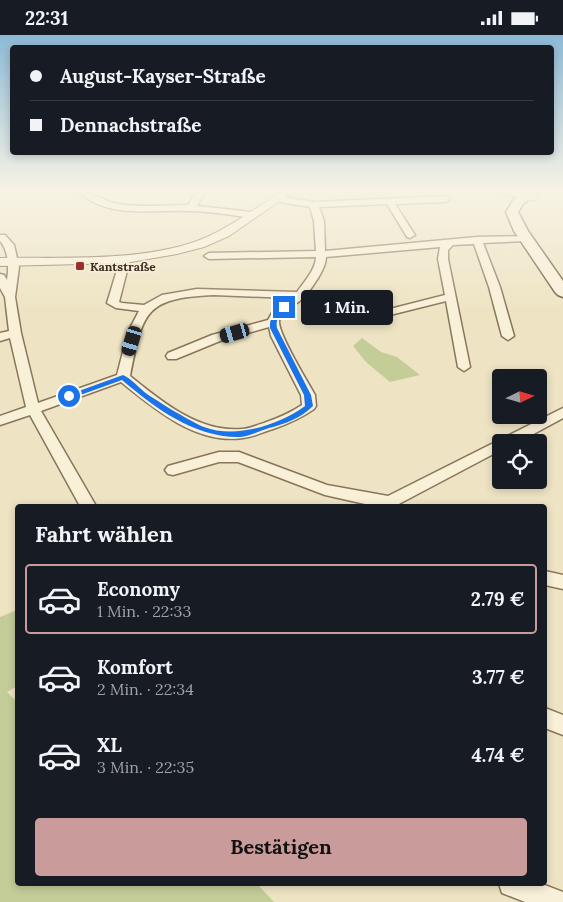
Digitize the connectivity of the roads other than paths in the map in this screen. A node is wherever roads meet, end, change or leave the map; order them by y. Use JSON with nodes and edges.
{"nodes":[{"id":1,"x":227,"y":231,"type":"edge"},
{"id":2,"x":319,"y":231,"type":"edge"},
{"id":3,"x":408,"y":231,"type":"edge"},
{"id":4,"x":522,"y":231,"type":"edge"},
{"id":5,"x":410,"y":235,"type":"dead end"},
{"id":6,"x":525,"y":238,"type":"junction"},
{"id":7,"x":477,"y":240,"type":"junction"},
{"id":8,"x":1,"y":241,"type":"edge"},
{"id":9,"x":450,"y":242,"type":"junction"},
{"id":10,"x":320,"y":254,"type":"junction"},
{"id":11,"x":209,"y":256,"type":"dead end"},
{"id":12,"x":125,"y":259,"type":"junction"},
{"id":13,"x":9,"y":264,"type":"edge"},
{"id":14,"x":0,"y":268,"type":"edge"},
{"id":15,"x":0,"y":277,"type":"edge"},
{"id":16,"x":563,"y":292,"type":"edge"},
{"id":17,"x":300,"y":295,"type":"junction"},
{"id":18,"x":10,"y":297,"type":"junction"},
{"id":19,"x":450,"y":297,"type":"junction"},
{"id":20,"x":147,"y":309,"type":"junction"},
{"id":21,"x":390,"y":312,"type":"dead end"},
{"id":22,"x":273,"y":322,"type":"junction"},
{"id":23,"x":15,"y":333,"type":"junction"},
{"id":24,"x":508,"y":336,"type":"dead end"},
{"id":25,"x":0,"y":337,"type":"edge"},
{"id":26,"x":172,"y":356,"type":"dead end"},
{"id":27,"x":464,"y":367,"type":"dead end"},
{"id":28,"x":123,"y":377,"type":"junction"},
{"id":29,"x":33,"y":409,"type":"junction"},
{"id":30,"x":563,"y":411,"type":"edge"},
{"id":31,"x":0,"y":421,"type":"edge"},
{"id":32,"x":252,"y":431,"type":"junction"},
{"id":33,"x":219,"y":433,"type":"junction"},
{"id":34,"x":521,"y":434,"type":"edge"},
{"id":35,"x":492,"y":449,"type":"edge"},
{"id":36,"x":242,"y":454,"type":"junction"},
{"id":37,"x":173,"y":470,"type":"dead end"},
{"id":38,"x":87,"y":504,"type":"edge"},
{"id":39,"x":385,"y":504,"type":"edge"},
{"id":40,"x":547,"y":578,"type":"edge"},
{"id":41,"x":563,"y":582,"type":"edge"},
{"id":42,"x":547,"y":719,"type":"edge"},
{"id":43,"x":563,"y":725,"type":"edge"},
{"id":44,"x":516,"y":886,"type":"edge"},
{"id":45,"x":556,"y":902,"type":"edge"}],
"edges":[{"from":1,"to":12,"type":"street"},
{"from":2,"to":10,"type":"street"},
{"from":3,"to":5,"type":"street"},
{"from":4,"to":6,"type":"main road"},
{"from":6,"to":7,"type":"street"},
{"from":6,"to":16,"type":"main road"},
{"from":7,"to":9,"type":"street"},
{"from":7,"to":24,"type":"street"},
{"from":8,"to":13,"type":"street"},
{"from":9,"to":10,"type":"street"},
{"from":9,"to":19,"type":"street"},
{"from":10,"to":11,"type":"street"},
{"from":10,"to":17,"type":"street"},
{"from":12,"to":13,"type":"street"},
{"from":12,"to":20,"type":"street"},
{"from":13,"to":14,"type":"street"},
{"from":13,"to":18,"type":"street"},
{"from":15,"to":18,"type":"street"},
{"from":17,"to":20,"type":"street"},
{"from":17,"to":22,"type":"street"},
{"from":18,"to":23,"type":"street"},
{"from":19,"to":21,"type":"street"},
{"from":19,"to":27,"type":"street"},
{"from":20,"to":28,"type":"street"},
{"from":22,"to":26,"type":"street"},
{"from":22,"to":32,"type":"street"},
{"from":23,"to":25,"type":"street"},
{"from":23,"to":29,"type":"street"},
{"from":28,"to":29,"type":"street"},
{"from":28,"to":33,"type":"street"},
{"from":29,"to":31,"type":"street"},
{"from":29,"to":38,"type":"street"},
{"from":30,"to":34,"type":"street"},
{"from":32,"to":33,"type":"street"},
{"from":32,"to":36,"type":"street"},
{"from":33,"to":36,"type":"street"},
{"from":35,"to":39,"type":"street"},
{"from":36,"to":37,"type":"street"},
{"from":36,"to":39,"type":"street"},
{"from":40,"to":41,"type":"street"},
{"from":42,"to":43,"type":"street"},
{"from":44,"to":45,"type":"street"}]}
